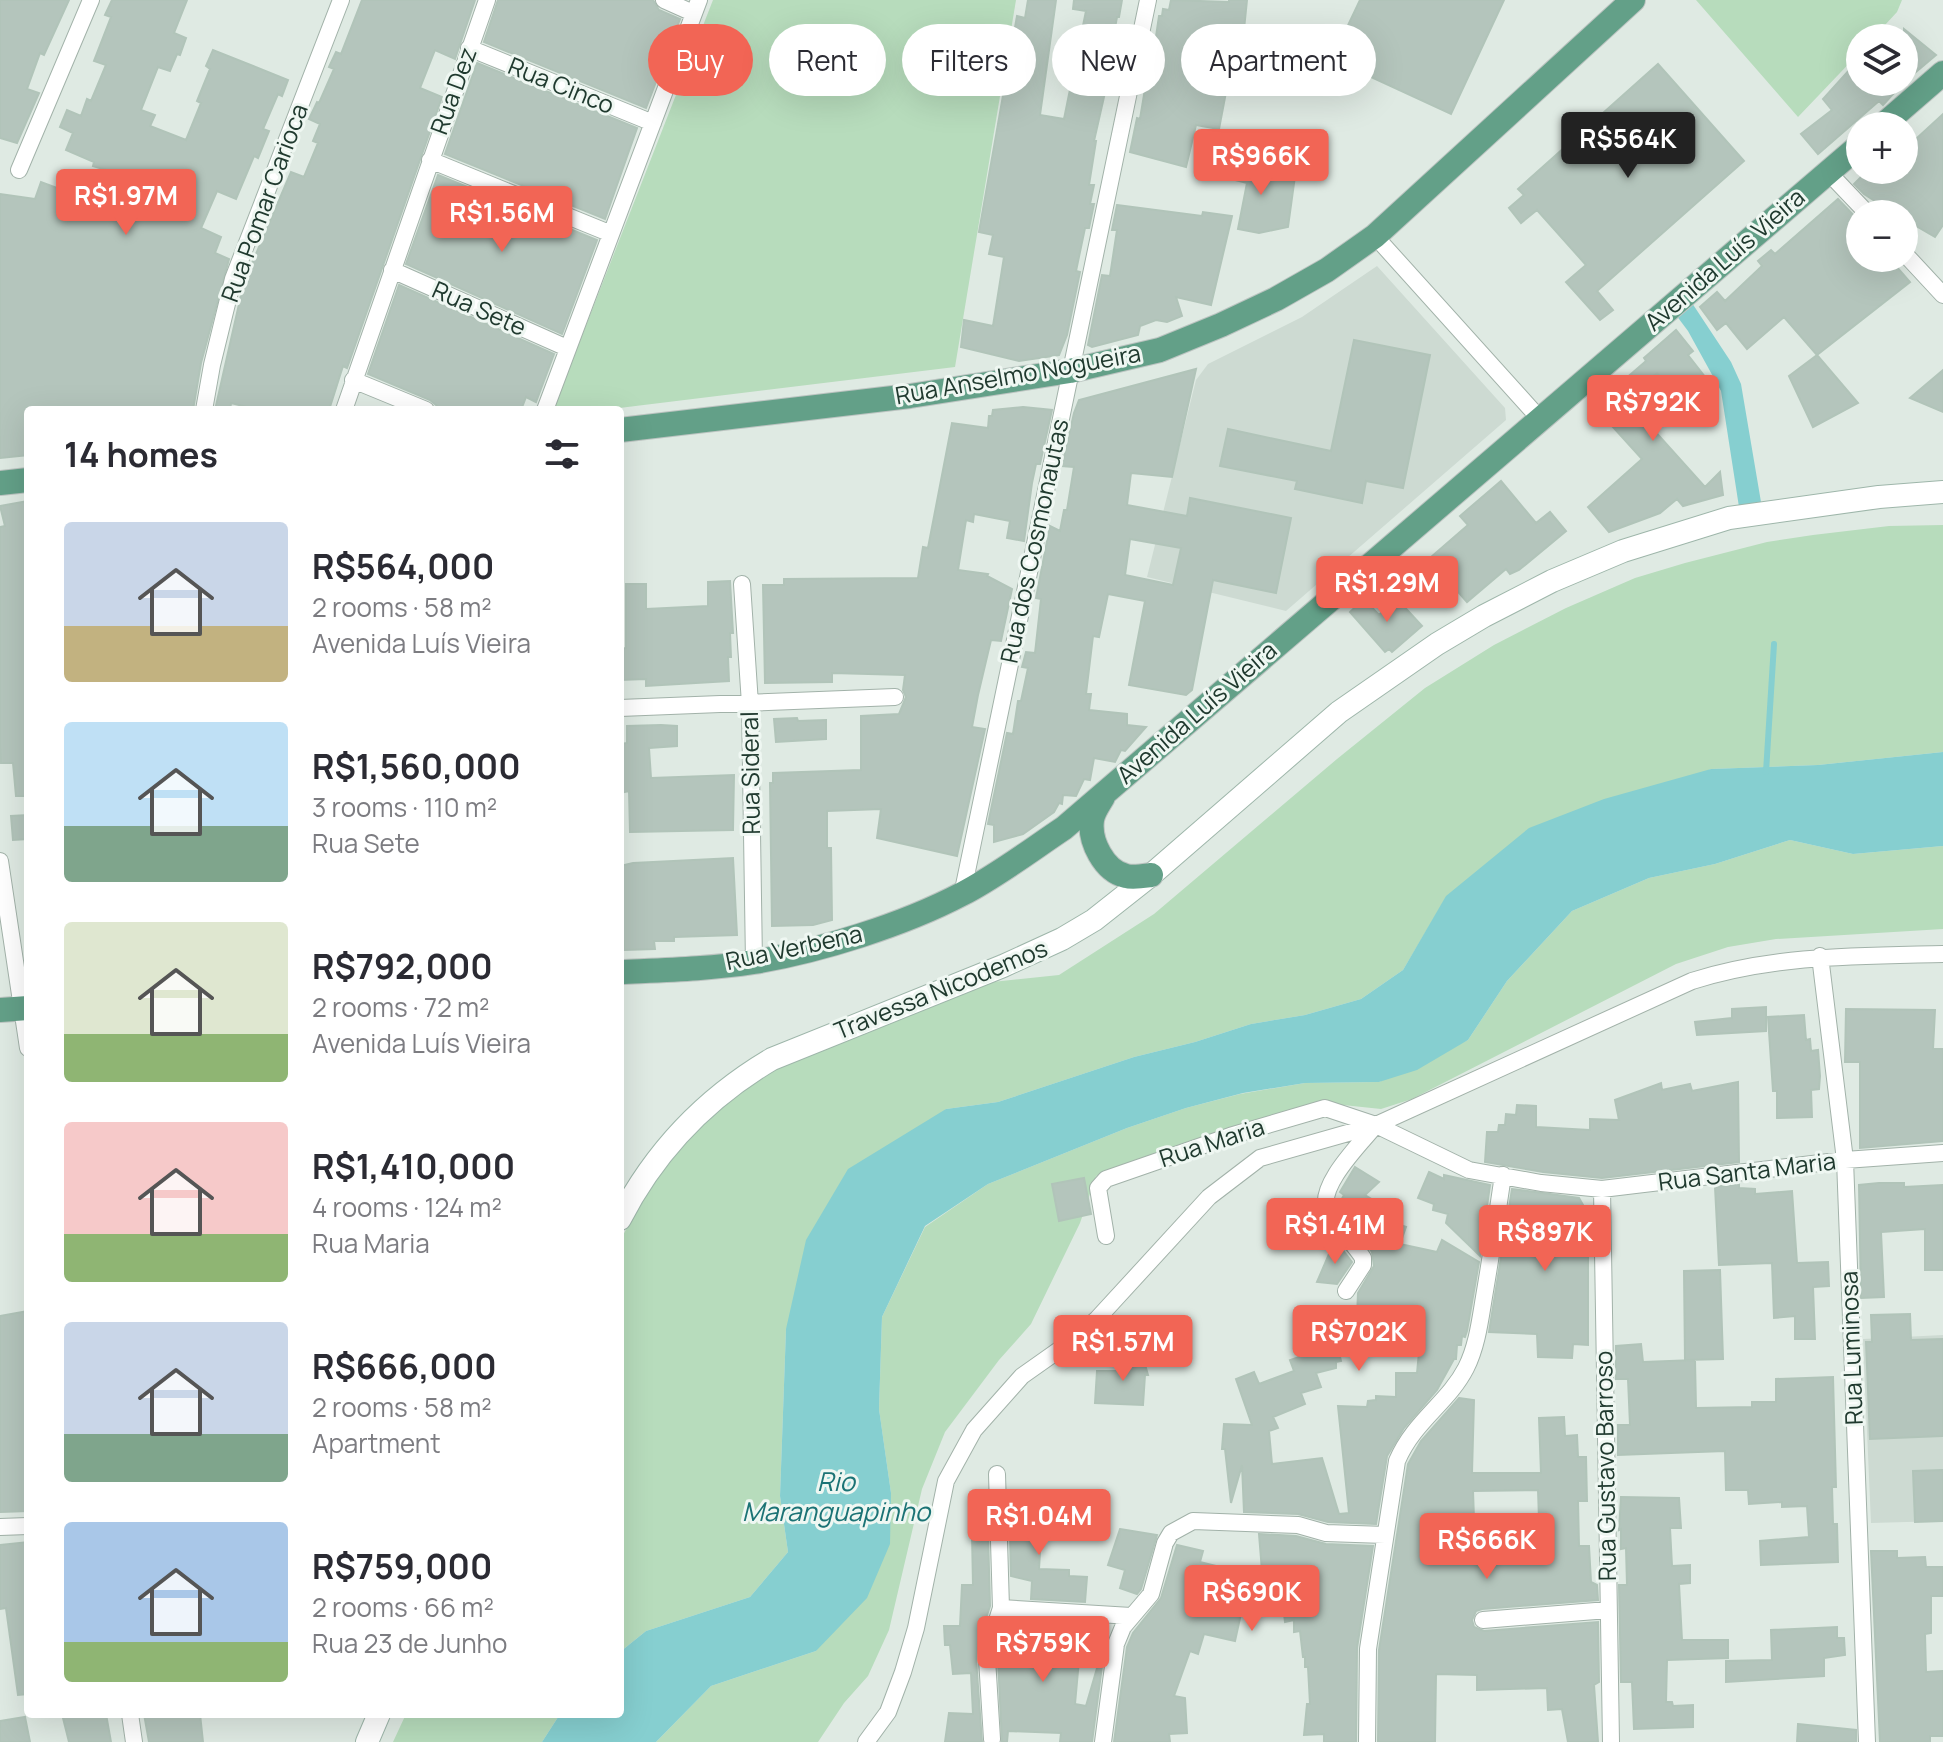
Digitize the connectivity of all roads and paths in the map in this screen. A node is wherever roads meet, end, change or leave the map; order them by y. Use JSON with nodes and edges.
{"nodes":[{"id":1,"x":91,"y":0,"type":"edge"},
{"id":2,"x":341,"y":0,"type":"edge"},
{"id":3,"x":487,"y":0,"type":"edge"},
{"id":4,"x":664,"y":0,"type":"edge"},
{"id":5,"x":1148,"y":0,"type":"edge"},
{"id":6,"x":1633,"y":0,"type":"edge"},
{"id":7,"x":696,"y":6,"type":"edge"},
{"id":8,"x":469,"y":48,"type":"junction"},
{"id":9,"x":1941,"y":77,"type":"edge"},
{"id":10,"x":1899,"y":112,"type":"edge"},
{"id":11,"x":653,"y":123,"type":"junction"},
{"id":12,"x":1846,"y":157,"type":"edge"},
{"id":13,"x":430,"y":160,"type":"junction"},
{"id":14,"x":19,"y":170,"type":"dead end"},
{"id":15,"x":1828,"y":172,"type":"junction"},
{"id":16,"x":1855,"y":200,"type":"edge"},
{"id":17,"x":609,"y":233,"type":"junction"},
{"id":18,"x":1375,"y":236,"type":"junction"},
{"id":19,"x":1918,"y":268,"type":"edge"},
{"id":20,"x":392,"y":270,"type":"junction"},
{"id":21,"x":1943,"y":295,"type":"edge"},
{"id":22,"x":567,"y":348,"type":"junction"},
{"id":23,"x":1070,"y":371,"type":"junction"},
{"id":24,"x":353,"y":380,"type":"junction"},
{"id":25,"x":205,"y":406,"type":"edge"},
{"id":26,"x":345,"y":406,"type":"edge"},
{"id":27,"x":416,"y":406,"type":"edge"},
{"id":28,"x":546,"y":406,"type":"edge"},
{"id":29,"x":1540,"y":419,"type":"junction"},
{"id":30,"x":624,"y":430,"type":"edge"},
{"id":31,"x":24,"y":480,"type":"edge"},
{"id":32,"x":0,"y":483,"type":"edge"},
{"id":33,"x":1943,"y":492,"type":"edge"},
{"id":34,"x":742,"y":584,"type":"dead end"},
{"id":35,"x":895,"y":697,"type":"dead end"},
{"id":36,"x":750,"y":704,"type":"junction"},
{"id":37,"x":624,"y":708,"type":"edge"},
{"id":38,"x":1105,"y":793,"type":"junction"},
{"id":39,"x":0,"y":861,"type":"edge"},
{"id":40,"x":1151,"y":875,"type":"junction"},
{"id":41,"x":962,"y":895,"type":"junction"},
{"id":42,"x":1943,"y":954,"type":"edge"},
{"id":43,"x":1820,"y":956,"type":"junction"},
{"id":44,"x":754,"y":962,"type":"junction"},
{"id":45,"x":624,"y":972,"type":"edge"},
{"id":46,"x":17,"y":1009,"type":"edge"},
{"id":47,"x":24,"y":1034,"type":"edge"},
{"id":48,"x":1376,"y":1125,"type":"junction"},
{"id":49,"x":1943,"y":1153,"type":"edge"},
{"id":50,"x":1845,"y":1160,"type":"junction"},
{"id":51,"x":1503,"y":1175,"type":"junction"},
{"id":52,"x":1602,"y":1189,"type":"junction"},
{"id":53,"x":624,"y":1212,"type":"edge"},
{"id":54,"x":1106,"y":1236,"type":"dead end"},
{"id":55,"x":1346,"y":1291,"type":"dead end"},
{"id":56,"x":997,"y":1474,"type":"dead end"},
{"id":57,"x":24,"y":1526,"type":"edge"},
{"id":58,"x":0,"y":1527,"type":"edge"},
{"id":59,"x":1385,"y":1535,"type":"junction"},
{"id":60,"x":1001,"y":1608,"type":"junction"},
{"id":61,"x":1608,"y":1610,"type":"junction"},
{"id":62,"x":1131,"y":1616,"type":"junction"},
{"id":63,"x":1483,"y":1620,"type":"dead end"},
{"id":64,"x":131,"y":1718,"type":"edge"},
{"id":65,"x":377,"y":1718,"type":"edge"},
{"id":66,"x":992,"y":1739,"type":"dead end"},
{"id":67,"x":134,"y":1742,"type":"edge"},
{"id":68,"x":367,"y":1742,"type":"edge"},
{"id":69,"x":866,"y":1742,"type":"edge"},
{"id":70,"x":1103,"y":1742,"type":"edge"},
{"id":71,"x":1367,"y":1742,"type":"edge"},
{"id":72,"x":1611,"y":1742,"type":"edge"},
{"id":73,"x":1867,"y":1742,"type":"edge"}],
"edges":[{"from":1,"to":14,"type":"street"},
{"from":2,"to":25,"type":"street","name":"Rua Pomar Carioca"},
{"from":3,"to":8,"type":"street","name":"Rua Dez"},
{"from":4,"to":7,"type":"street"},
{"from":5,"to":23,"type":"street","name":"Rua dos Cosmonautas"},
{"from":6,"to":18,"type":"main road","name":"Rua Anselmo Nogueira"},
{"from":7,"to":11,"type":"street"},
{"from":8,"to":11,"type":"street","name":"Rua Cinco"},
{"from":8,"to":13,"type":"street","name":"Rua Dez"},
{"from":9,"to":10,"type":"main road"},
{"from":11,"to":17,"type":"street"},
{"from":12,"to":15,"type":"main road","name":"Avenida Luís Vieira"},
{"from":13,"to":17,"type":"street"},
{"from":13,"to":20,"type":"street","name":"Rua Dez"},
{"from":15,"to":16,"type":"street"},
{"from":15,"to":29,"type":"main road","name":"Avenida Luís Vieira"},
{"from":17,"to":22,"type":"street"},
{"from":18,"to":23,"type":"main road","name":"Rua Anselmo Nogueira"},
{"from":18,"to":29,"type":"street"},
{"from":19,"to":21,"type":"street"},
{"from":20,"to":22,"type":"street","name":"Rua Sete"},
{"from":20,"to":24,"type":"street","name":"Rua Dez"},
{"from":22,"to":28,"type":"street"},
{"from":23,"to":30,"type":"main road","name":"Rua Anselmo Nogueira"},
{"from":23,"to":41,"type":"street","name":"Rua dos Cosmonautas"},
{"from":24,"to":26,"type":"street","name":"Rua Dez"},
{"from":24,"to":27,"type":"street"},
{"from":29,"to":38,"type":"main road","name":"Avenida Luís Vieira"},
{"from":31,"to":32,"type":"main road"},
{"from":33,"to":40,"type":"main road","name":"Travessa Nicodemos"},
{"from":34,"to":36,"type":"street","name":"Rua Sideral"},
{"from":35,"to":36,"type":"street"},
{"from":36,"to":37,"type":"street"},
{"from":36,"to":44,"type":"street","name":"Rua Sideral"},
{"from":38,"to":40,"type":"main road"},
{"from":38,"to":41,"type":"main road","name":"Avenida Luís Vieira"},
{"from":39,"to":46,"type":"street"},
{"from":40,"to":53,"type":"main road","name":"Travessa Nicodemos"},
{"from":41,"to":44,"type":"main road","name":"Rua Verbena"},
{"from":42,"to":43,"type":"street"},
{"from":43,"to":48,"type":"street"},
{"from":43,"to":50,"type":"street","name":"Rua Luminosa"},
{"from":44,"to":45,"type":"main road","name":"Rua Verbena"},
{"from":46,"to":47,"type":"street"},
{"from":48,"to":51,"type":"street","name":"Rua Maria"},
{"from":48,"to":54,"type":"street","name":"Rua Maria"},
{"from":48,"to":55,"type":"street"},
{"from":48,"to":69,"type":"street"},
{"from":49,"to":50,"type":"street","name":"Rua Santa Maria"},
{"from":50,"to":52,"type":"street","name":"Rua Santa Maria"},
{"from":50,"to":73,"type":"street","name":"Rua Luminosa"},
{"from":51,"to":52,"type":"street","name":"Rua Santa Maria"},
{"from":51,"to":59,"type":"street"},
{"from":52,"to":61,"type":"street","name":"Rua Gustavo Barroso"},
{"from":56,"to":60,"type":"street"},
{"from":57,"to":58,"type":"street"},
{"from":59,"to":62,"type":"street"},
{"from":59,"to":71,"type":"street"},
{"from":60,"to":62,"type":"street"},
{"from":60,"to":66,"type":"street"},
{"from":61,"to":63,"type":"street"},
{"from":61,"to":72,"type":"street","name":"Rua Gustavo Barroso"},
{"from":62,"to":70,"type":"street"},
{"from":64,"to":67,"type":"street"},
{"from":65,"to":68,"type":"main road"}]}
